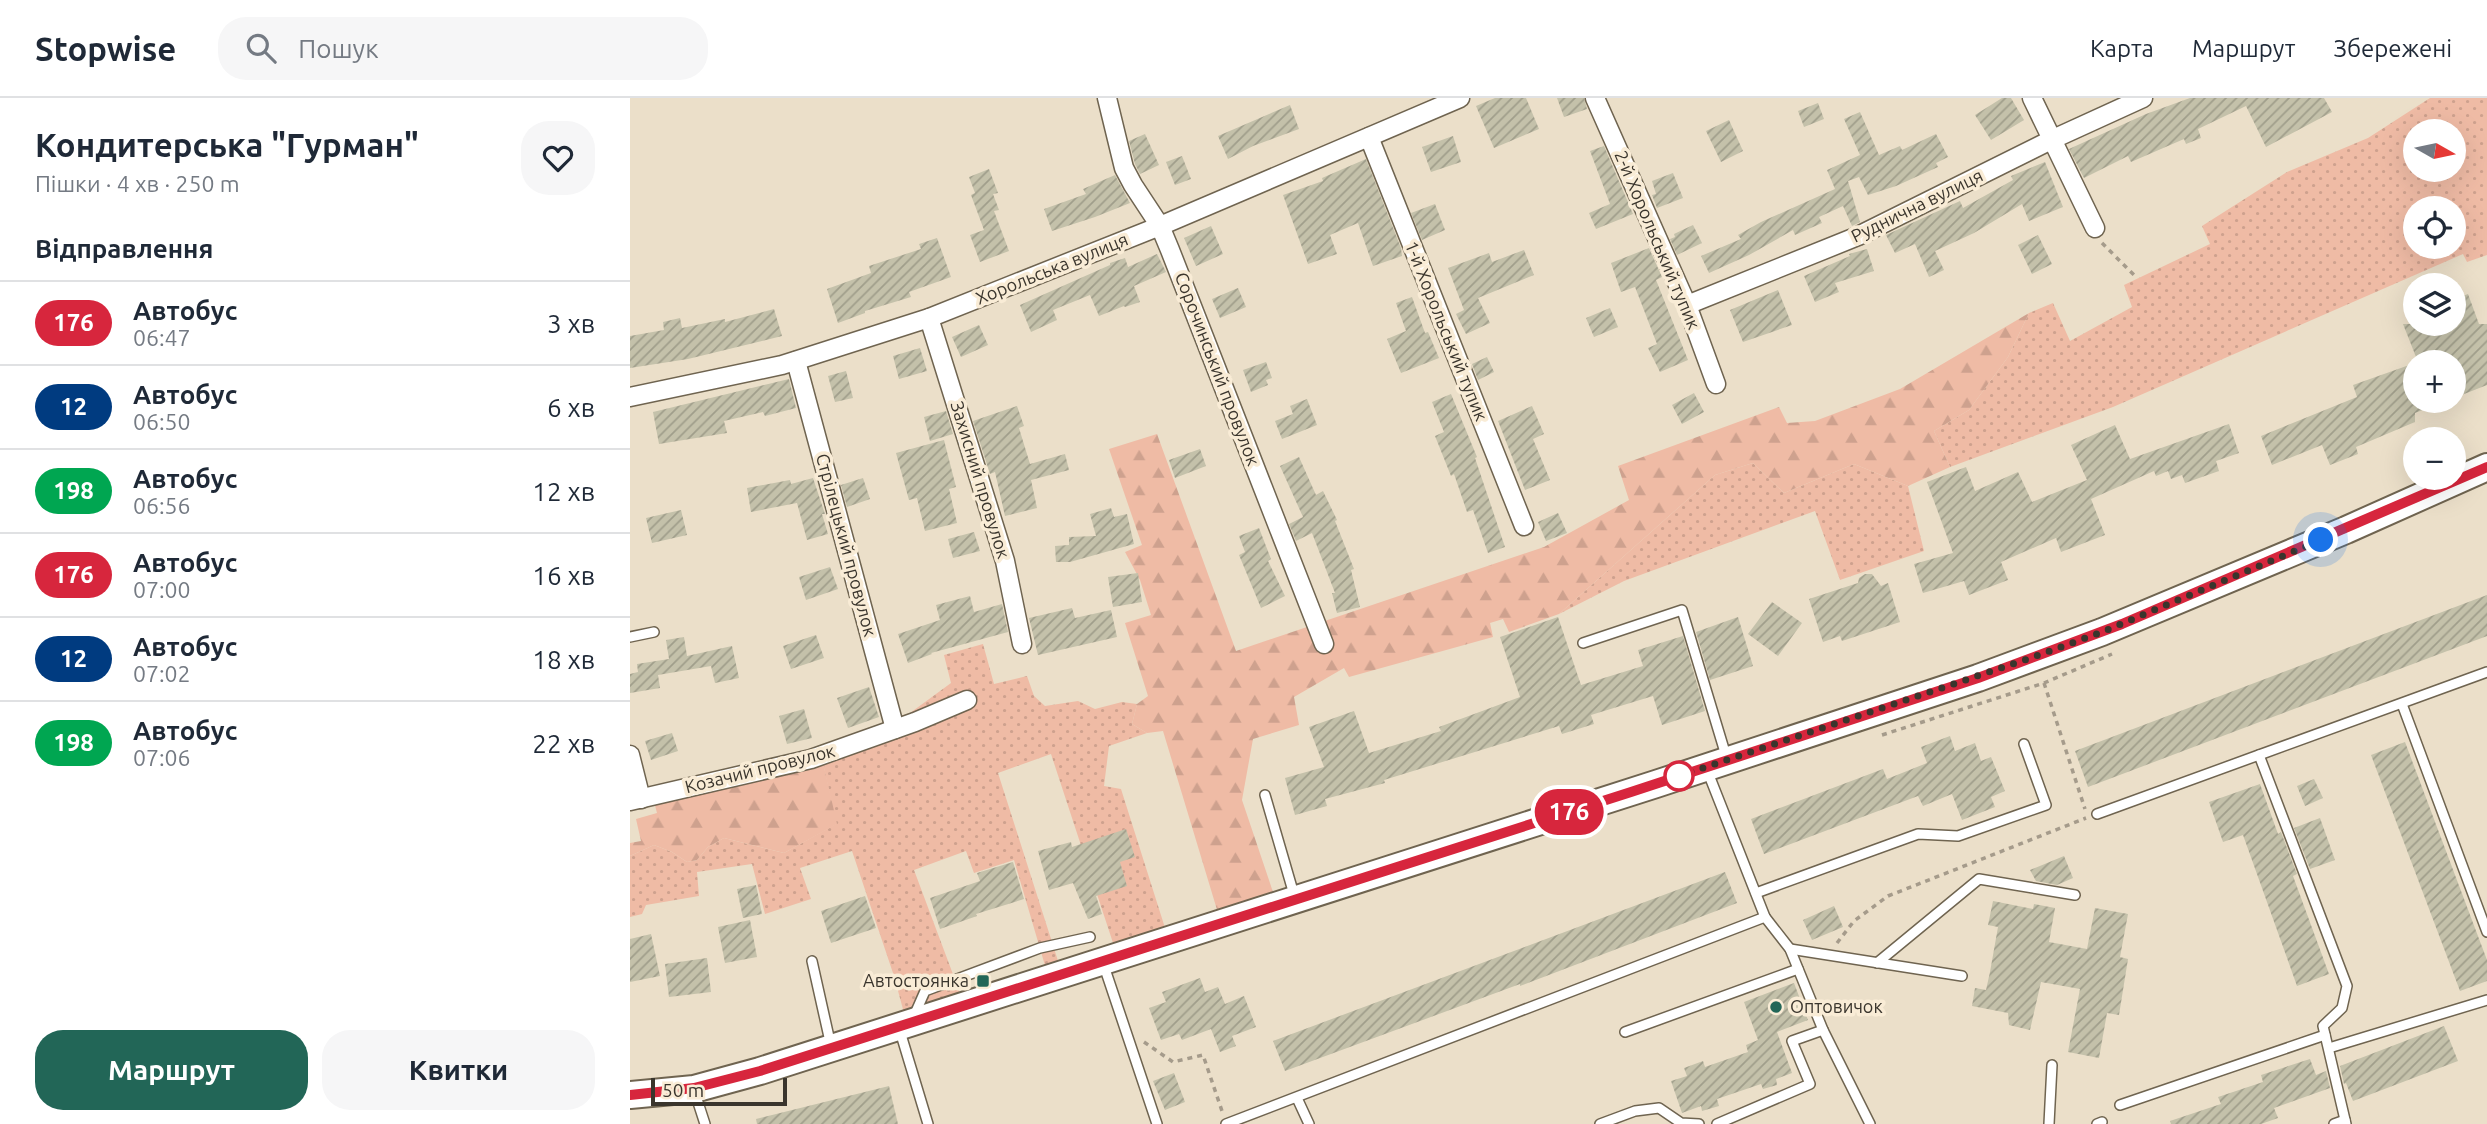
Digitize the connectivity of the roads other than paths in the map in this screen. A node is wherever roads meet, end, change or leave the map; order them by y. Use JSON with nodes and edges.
{"nodes":[{"id":1,"x":1107,"y":98,"type":"edge"},
{"id":2,"x":1460,"y":98,"type":"edge"},
{"id":3,"x":1595,"y":98,"type":"edge"},
{"id":4,"x":2032,"y":98,"type":"edge"},
{"id":5,"x":2143,"y":98,"type":"edge"},
{"id":6,"x":1369,"y":137,"type":"junction"},
{"id":7,"x":2051,"y":140,"type":"junction"},
{"id":8,"x":1160,"y":226,"type":"junction"},
{"id":9,"x":2095,"y":228,"type":"road end"},
{"id":10,"x":1687,"y":305,"type":"junction"},
{"id":11,"x":929,"y":318,"type":"junction"},
{"id":12,"x":796,"y":361,"type":"junction"},
{"id":13,"x":1716,"y":384,"type":"dead end"},
{"id":14,"x":630,"y":397,"type":"edge"},
{"id":15,"x":2487,"y":467,"type":"edge"},
{"id":16,"x":1524,"y":526,"type":"dead end"},
{"id":17,"x":654,"y":632,"type":"dead end"},
{"id":18,"x":630,"y":637,"type":"edge"},
{"id":19,"x":1583,"y":643,"type":"dead end"},
{"id":20,"x":1022,"y":644,"type":"dead end"},
{"id":21,"x":1324,"y":644,"type":"dead end"},
{"id":22,"x":2487,"y":672,"type":"edge"},
{"id":23,"x":967,"y":700,"type":"dead end"},
{"id":24,"x":2402,"y":704,"type":"junction"},
{"id":25,"x":895,"y":729,"type":"junction"},
{"id":26,"x":2024,"y":744,"type":"dead end"},
{"id":27,"x":630,"y":755,"type":"edge"},
{"id":28,"x":2259,"y":755,"type":"junction"},
{"id":29,"x":1716,"y":764,"type":"junction"},
{"id":30,"x":1265,"y":795,"type":"dead end"},
{"id":31,"x":636,"y":800,"type":"edge"},
{"id":32,"x":2097,"y":814,"type":"dead end"},
{"id":33,"x":1756,"y":894,"type":"junction"},
{"id":34,"x":2075,"y":895,"type":"dead end"},
{"id":35,"x":1295,"y":900,"type":"junction"},
{"id":36,"x":1765,"y":917,"type":"junction"},
{"id":37,"x":2487,"y":932,"type":"edge"},
{"id":38,"x":1090,"y":937,"type":"dead end"},
{"id":39,"x":1790,"y":949,"type":"junction"},
{"id":40,"x":812,"y":961,"type":"dead end"},
{"id":41,"x":1102,"y":961,"type":"junction"},
{"id":42,"x":1877,"y":963,"type":"junction"},
{"id":43,"x":1798,"y":969,"type":"junction"},
{"id":44,"x":1962,"y":976,"type":"dead end"},
{"id":45,"x":2487,"y":1000,"type":"edge"},
{"id":46,"x":905,"y":1024,"type":"junction"},
{"id":47,"x":1823,"y":1030,"type":"junction"},
{"id":48,"x":1625,"y":1032,"type":"dead end"},
{"id":49,"x":2325,"y":1035,"type":"junction"},
{"id":50,"x":832,"y":1048,"type":"junction"},
{"id":51,"x":2329,"y":1048,"type":"junction"},
{"id":52,"x":2052,"y":1065,"type":"dead end"},
{"id":53,"x":694,"y":1088,"type":"junction"},
{"id":54,"x":630,"y":1095,"type":"edge"},
{"id":55,"x":1297,"y":1098,"type":"junction"},
{"id":56,"x":2120,"y":1105,"type":"dead end"},
{"id":57,"x":2346,"y":1122,"type":"edge"},
{"id":58,"x":705,"y":1124,"type":"edge"},
{"id":59,"x":928,"y":1124,"type":"edge"},
{"id":60,"x":1157,"y":1124,"type":"edge"},
{"id":61,"x":1226,"y":1124,"type":"edge"},
{"id":62,"x":1309,"y":1124,"type":"edge"},
{"id":63,"x":1600,"y":1124,"type":"edge"},
{"id":64,"x":1699,"y":1124,"type":"edge"},
{"id":65,"x":1717,"y":1124,"type":"edge"},
{"id":66,"x":1870,"y":1124,"type":"edge"},
{"id":67,"x":2049,"y":1124,"type":"edge"},
{"id":68,"x":2334,"y":1124,"type":"edge"}],
"edges":[{"from":1,"to":8,"type":"street","name":"Сорочинський провулок"},
{"from":2,"to":6,"type":"street","name":"Хорольська вулиця"},
{"from":3,"to":10,"type":"street","name":"2-й Хорольський тупик"},
{"from":4,"to":7,"type":"street"},
{"from":5,"to":7,"type":"street","name":"Руднична вулиця"},
{"from":6,"to":8,"type":"street","name":"Хорольська вулиця"},
{"from":6,"to":16,"type":"street","name":"1-й Хорольський тупик"},
{"from":7,"to":9,"type":"street"},
{"from":7,"to":10,"type":"street","name":"Руднична вулиця"},
{"from":8,"to":11,"type":"street","name":"Хорольська вулиця"},
{"from":8,"to":21,"type":"street","name":"Сорочинський провулок"},
{"from":10,"to":13,"type":"street","name":"2-й Хорольський тупик"},
{"from":11,"to":12,"type":"street","name":"Хорольська вулиця"},
{"from":11,"to":20,"type":"street","name":"Захисний провулок"},
{"from":12,"to":14,"type":"street","name":"Хорольська вулиця"},
{"from":12,"to":25,"type":"street","name":"Стрілецький провулок"},
{"from":15,"to":29,"type":"street"},
{"from":17,"to":18,"type":"lane"},
{"from":19,"to":29,"type":"lane"},
{"from":22,"to":24,"type":"lane"},
{"from":23,"to":25,"type":"street","name":"Козачий провулок"},
{"from":24,"to":28,"type":"lane"},
{"from":24,"to":37,"type":"lane"},
{"from":25,"to":31,"type":"street","name":"Козачий провулок"},
{"from":26,"to":33,"type":"lane"},
{"from":27,"to":31,"type":"street"},
{"from":28,"to":32,"type":"lane"},
{"from":28,"to":49,"type":"lane"},
{"from":29,"to":33,"type":"lane"},
{"from":29,"to":35,"type":"street"},
{"from":30,"to":35,"type":"lane"},
{"from":33,"to":36,"type":"lane"},
{"from":34,"to":42,"type":"lane"},
{"from":35,"to":41,"type":"street"},
{"from":36,"to":39,"type":"lane"},
{"from":36,"to":55,"type":"lane"},
{"from":38,"to":46,"type":"lane"},
{"from":39,"to":42,"type":"lane"},
{"from":39,"to":43,"type":"lane"},
{"from":40,"to":50,"type":"lane"},
{"from":41,"to":46,"type":"street"},
{"from":41,"to":60,"type":"lane"},
{"from":42,"to":44,"type":"lane"},
{"from":43,"to":47,"type":"lane"},
{"from":43,"to":48,"type":"lane"},
{"from":45,"to":51,"type":"lane"},
{"from":46,"to":50,"type":"street"},
{"from":46,"to":59,"type":"lane"},
{"from":47,"to":65,"type":"lane"},
{"from":47,"to":66,"type":"lane"},
{"from":49,"to":51,"type":"lane"},
{"from":49,"to":56,"type":"lane"},
{"from":50,"to":53,"type":"street"},
{"from":51,"to":57,"type":"lane"},
{"from":52,"to":67,"type":"lane"},
{"from":53,"to":54,"type":"street"},
{"from":53,"to":58,"type":"lane"},
{"from":55,"to":61,"type":"lane"},
{"from":55,"to":62,"type":"lane"},
{"from":57,"to":68,"type":"lane"},
{"from":63,"to":64,"type":"lane"}]}
